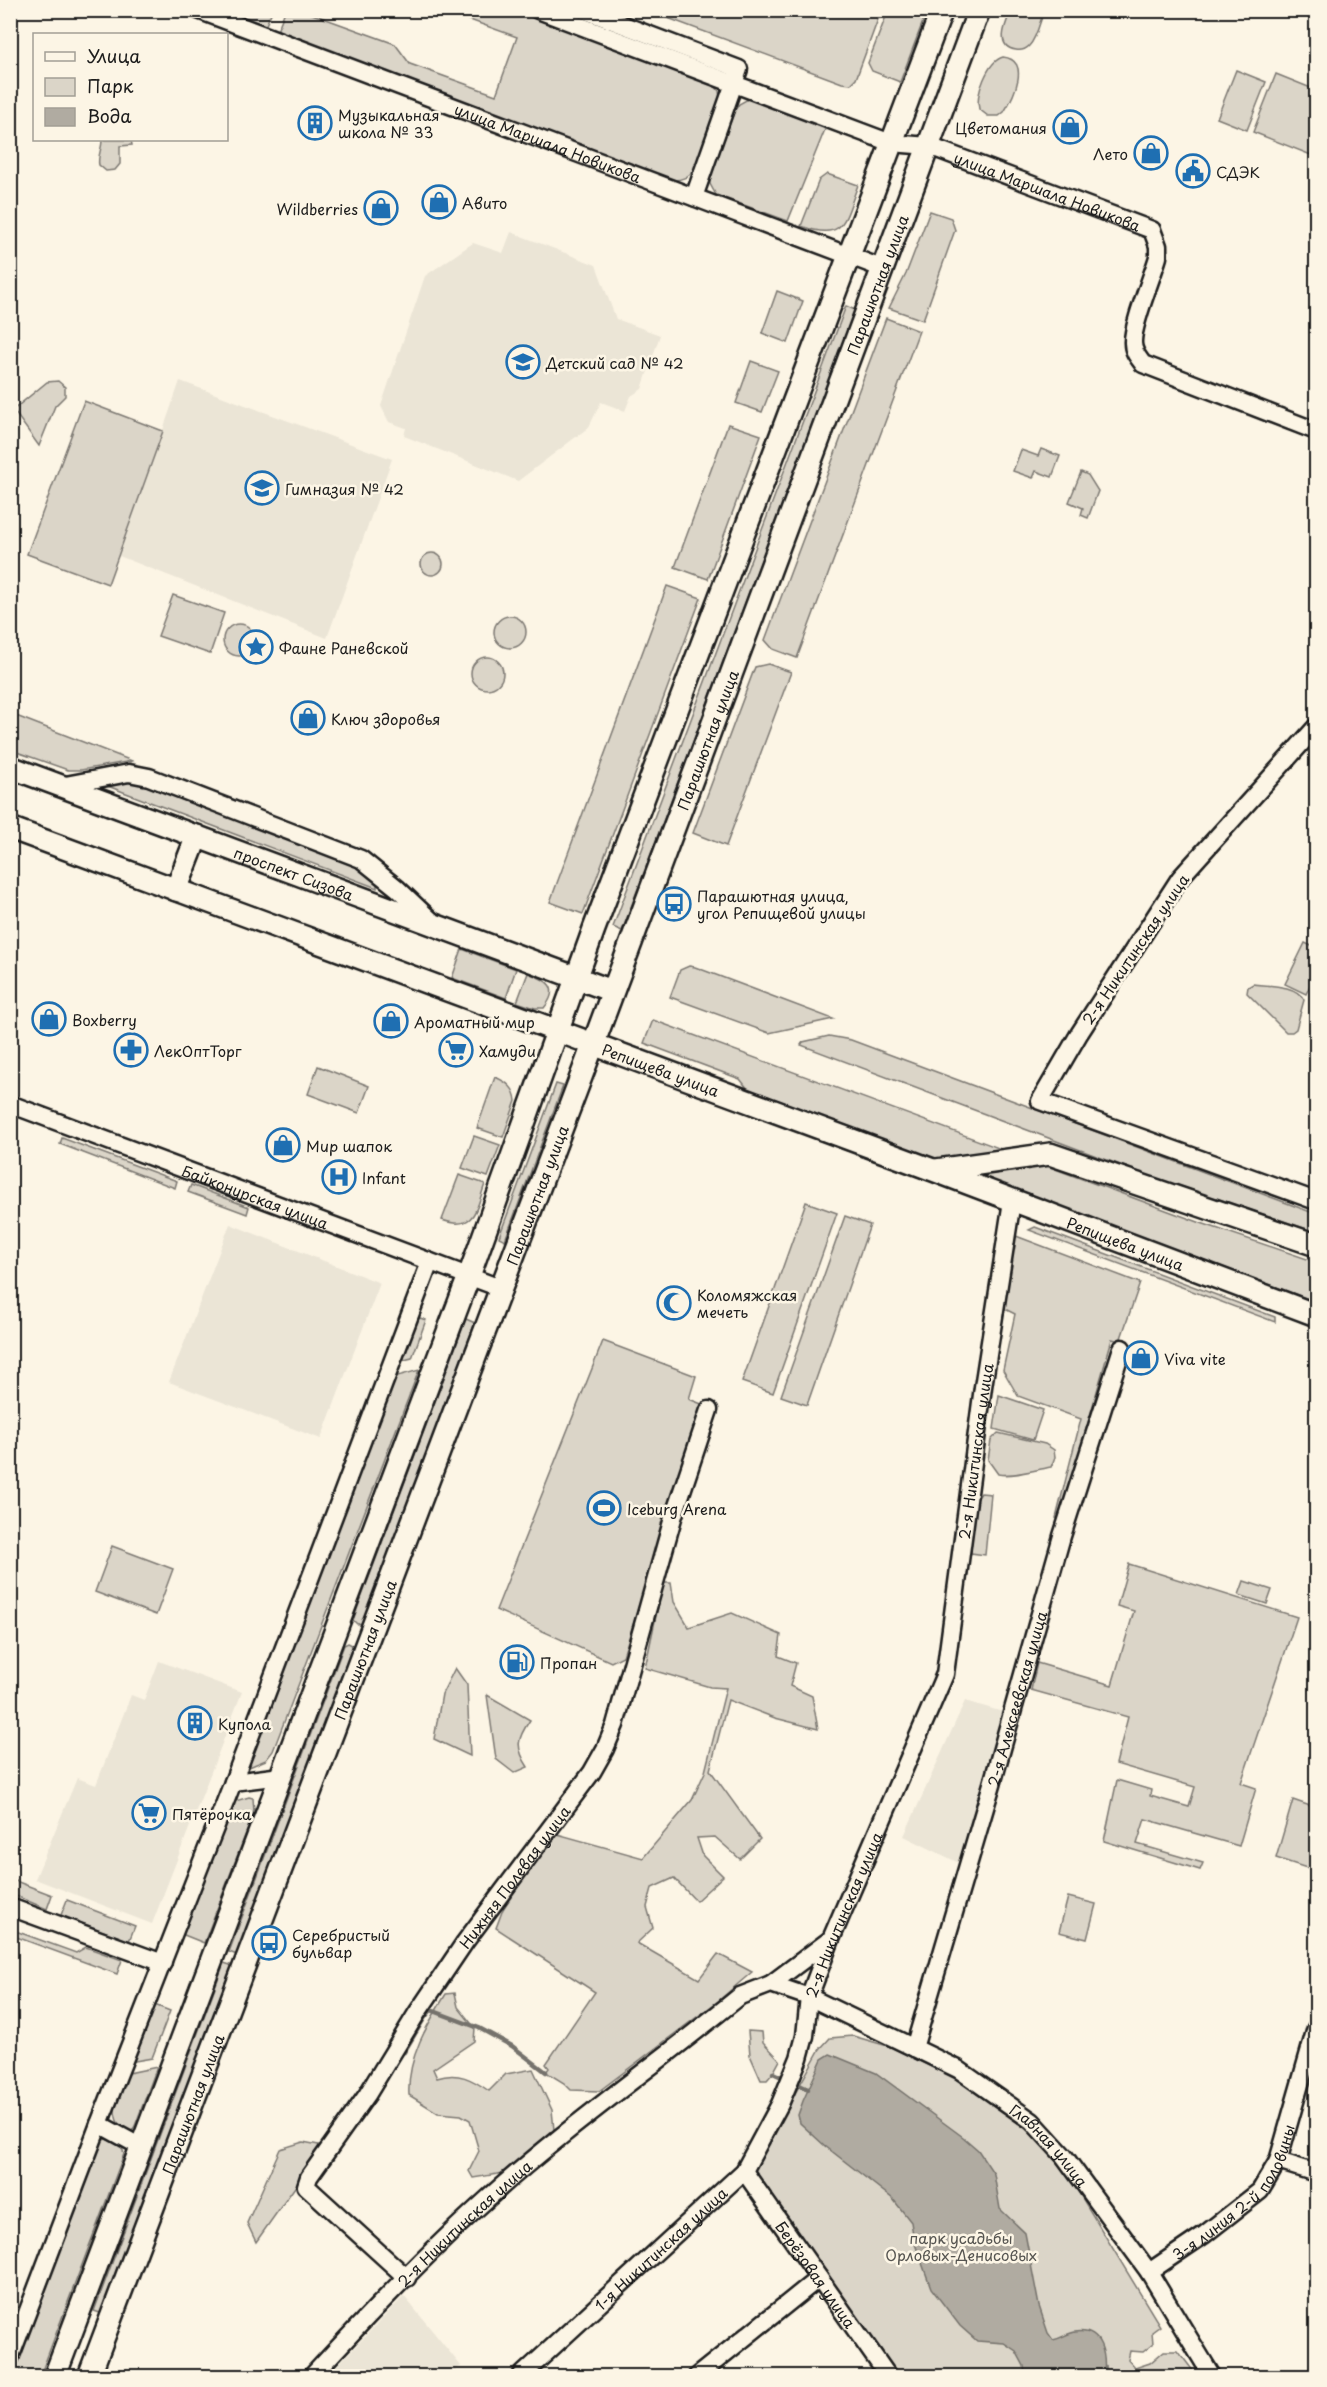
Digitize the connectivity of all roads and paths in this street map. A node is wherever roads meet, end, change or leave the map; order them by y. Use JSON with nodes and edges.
{"nodes":[{"id":1,"x":198,"y":10,"type":"edge"},
{"id":2,"x":538,"y":10,"type":"edge"},
{"id":3,"x":584,"y":10,"type":"edge"},
{"id":4,"x":942,"y":10,"type":"edge"},
{"id":5,"x":979,"y":10,"type":"edge"},
{"id":6,"x":736,"y":76,"type":"junction"},
{"id":7,"x":891,"y":143,"type":"junction"},
{"id":8,"x":929,"y":146,"type":"junction"},
{"id":9,"x":694,"y":197,"type":"junction"},
{"id":10,"x":848,"y":255,"type":"junction"},
{"id":11,"x":884,"y":269,"type":"junction"},
{"id":12,"x":1317,"y":431,"type":"edge"},
{"id":13,"x":1317,"y":726,"type":"edge"},
{"id":14,"x":10,"y":767,"type":"edge"},
{"id":15,"x":60,"y":786,"type":"junction"},
{"id":16,"x":10,"y":828,"type":"edge"},
{"id":17,"x":197,"y":836,"type":"junction"},
{"id":18,"x":176,"y":890,"type":"junction"},
{"id":19,"x":437,"y":926,"type":"junction"},
{"id":20,"x":576,"y":978,"type":"junction"},
{"id":21,"x":612,"y":991,"type":"junction"},
{"id":22,"x":558,"y":1030,"type":"junction"},
{"id":23,"x":593,"y":1044,"type":"junction"},
{"id":24,"x":10,"y":1104,"type":"edge"},
{"id":25,"x":933,"y":1170,"type":"junction"},
{"id":26,"x":1012,"y":1201,"type":"junction"},
{"id":27,"x":1317,"y":1201,"type":"edge"},
{"id":28,"x":1317,"y":1245,"type":"edge"},
{"id":29,"x":430,"y":1262,"type":"junction"},
{"id":30,"x":468,"y":1276,"type":"junction"},
{"id":31,"x":500,"y":1288,"type":"junction"},
{"id":32,"x":1317,"y":1315,"type":"edge"},
{"id":33,"x":1122,"y":1348,"type":"dead end"},
{"id":34,"x":709,"y":1410,"type":"dead end"},
{"id":35,"x":334,"y":1632,"type":"junction"},
{"id":36,"x":366,"y":1641,"type":"junction"},
{"id":37,"x":281,"y":1776,"type":"junction"},
{"id":38,"x":233,"y":1782,"type":"junction"},
{"id":39,"x":10,"y":1906,"type":"edge"},
{"id":40,"x":831,"y":1939,"type":"junction"},
{"id":41,"x":163,"y":1964,"type":"junction"},
{"id":42,"x":771,"y":1984,"type":"junction"},
{"id":43,"x":809,"y":1997,"type":"junction"},
{"id":44,"x":1317,"y":2028,"type":"edge"},
{"id":45,"x":914,"y":2048,"type":"junction"},
{"id":46,"x":99,"y":2124,"type":"junction"},
{"id":47,"x":141,"y":2147,"type":"junction"},
{"id":48,"x":1278,"y":2161,"type":"junction"},
{"id":49,"x":744,"y":2171,"type":"junction"},
{"id":50,"x":1317,"y":2173,"type":"edge"},
{"id":51,"x":1149,"y":2272,"type":"junction"},
{"id":52,"x":407,"y":2278,"type":"junction"},
{"id":53,"x":819,"y":2278,"type":"junction"},
{"id":54,"x":75,"y":2322,"type":"junction"},
{"id":55,"x":105,"y":2333,"type":"junction"},
{"id":56,"x":10,"y":2358,"type":"edge"},
{"id":57,"x":55,"y":2376,"type":"edge"},
{"id":58,"x":89,"y":2376,"type":"edge"},
{"id":59,"x":312,"y":2376,"type":"edge"},
{"id":60,"x":521,"y":2376,"type":"edge"},
{"id":61,"x":697,"y":2376,"type":"edge"},
{"id":62,"x":888,"y":2376,"type":"edge"},
{"id":63,"x":1212,"y":2376,"type":"edge"}],
"edges":[{"from":1,"to":9,"type":"street","name":"улица Маршала Новикова"},
{"from":2,"to":6,"type":"street","name":"улица Маршала Новикова"},
{"from":3,"to":6,"type":"street","name":"улица Маршала Новикова"},
{"from":4,"to":7,"type":"main road","name":"Парашютная улица"},
{"from":5,"to":8,"type":"main road","name":"Парашютная улица"},
{"from":6,"to":7,"type":"street","name":"улица Маршала Новикова"},
{"from":6,"to":9,"type":"street"},
{"from":7,"to":8,"type":"street","name":"улица Маршала Новикова"},
{"from":7,"to":10,"type":"main road","name":"Парашютная улица"},
{"from":8,"to":11,"type":"main road","name":"Парашютная улица"},
{"from":8,"to":12,"type":"street","name":"улица Маршала Новикова"},
{"from":9,"to":10,"type":"street","name":"улица Маршала Новикова"},
{"from":10,"to":11,"type":"street","name":"улица Маршала Новикова"},
{"from":10,"to":20,"type":"main road","name":"Парашютная улица"},
{"from":11,"to":21,"type":"main road","name":"Парашютная улица"},
{"from":13,"to":27,"type":"street","name":"2-я Никитинская улица"},
{"from":14,"to":15,"type":"main road","name":"проспект Сизова"},
{"from":15,"to":17,"type":"main road","name":"проспект Сизова"},
{"from":15,"to":19,"type":"street"},
{"from":16,"to":18,"type":"main road"},
{"from":17,"to":18,"type":"main road"},
{"from":17,"to":19,"type":"main road","name":"проспект Сизова"},
{"from":18,"to":22,"type":"main road"},
{"from":19,"to":20,"type":"main road","name":"проспект Сизова"},
{"from":20,"to":21,"type":"main road"},
{"from":20,"to":22,"type":"main road","name":"Парашютная улица"},
{"from":21,"to":23,"type":"main road","name":"Парашютная улица"},
{"from":22,"to":23,"type":"main road","name":"Репищева улица"},
{"from":22,"to":30,"type":"main road","name":"Парашютная улица"},
{"from":23,"to":25,"type":"main road","name":"Репищева улица"},
{"from":23,"to":31,"type":"main road","name":"Парашютная улица"},
{"from":24,"to":29,"type":"street","name":"Байконурская улица"},
{"from":25,"to":26,"type":"main road","name":"Репищева улица"},
{"from":25,"to":28,"type":"main road","name":"Репищева улица"},
{"from":26,"to":32,"type":"main road","name":"Репищева улица"},
{"from":26,"to":40,"type":"street","name":"2-я Никитинская улица"},
{"from":29,"to":30,"type":"street","name":"Байконурская улица"},
{"from":29,"to":38,"type":"street"},
{"from":30,"to":31,"type":"street","name":"Байконурская улица"},
{"from":30,"to":35,"type":"main road","name":"Парашютная улица"},
{"from":31,"to":36,"type":"main road","name":"Парашютная улица"},
{"from":33,"to":45,"type":"street","name":"2-я Алексеевская улица"},
{"from":34,"to":52,"type":"street","name":"Нижняя Полевая улица"},
{"from":35,"to":36,"type":"main road"},
{"from":35,"to":37,"type":"main road","name":"Парашютная улица"},
{"from":36,"to":55,"type":"main road","name":"Парашютная улица"},
{"from":37,"to":38,"type":"street"},
{"from":37,"to":47,"type":"main road","name":"Парашютная улица"},
{"from":38,"to":41,"type":"street"},
{"from":39,"to":41,"type":"street"},
{"from":40,"to":42,"type":"street"},
{"from":40,"to":43,"type":"street","name":"2-я Никитинская улица"},
{"from":41,"to":46,"type":"street"},
{"from":42,"to":43,"type":"street","name":"2-я Никитинская улица"},
{"from":42,"to":52,"type":"street","name":"2-я Никитинская улица"},
{"from":43,"to":45,"type":"street","name":"Главная улица"},
{"from":43,"to":49,"type":"street","name":"1-я Никитинская улица"},
{"from":44,"to":48,"type":"street","name":"3-я линия 2-й половины"},
{"from":45,"to":51,"type":"street","name":"Главная улица"},
{"from":46,"to":47,"type":"street"},
{"from":46,"to":56,"type":"street"},
{"from":47,"to":54,"type":"main road","name":"Парашютная улица"},
{"from":48,"to":50,"type":"street"},
{"from":48,"to":51,"type":"street","name":"3-я линия 2-й половины"},
{"from":49,"to":53,"type":"street","name":"Берёзовая улица"},
{"from":49,"to":60,"type":"street","name":"1-я Никитинская улица"},
{"from":51,"to":63,"type":"street","name":"Главная улица"},
{"from":52,"to":59,"type":"street","name":"2-я Никитинская улица"},
{"from":53,"to":61,"type":"street"},
{"from":53,"to":62,"type":"street","name":"Берёзовая улица"},
{"from":54,"to":55,"type":"main road"},
{"from":54,"to":57,"type":"main road","name":"Парашютная улица"},
{"from":55,"to":58,"type":"main road","name":"Парашютная улица"}]}
